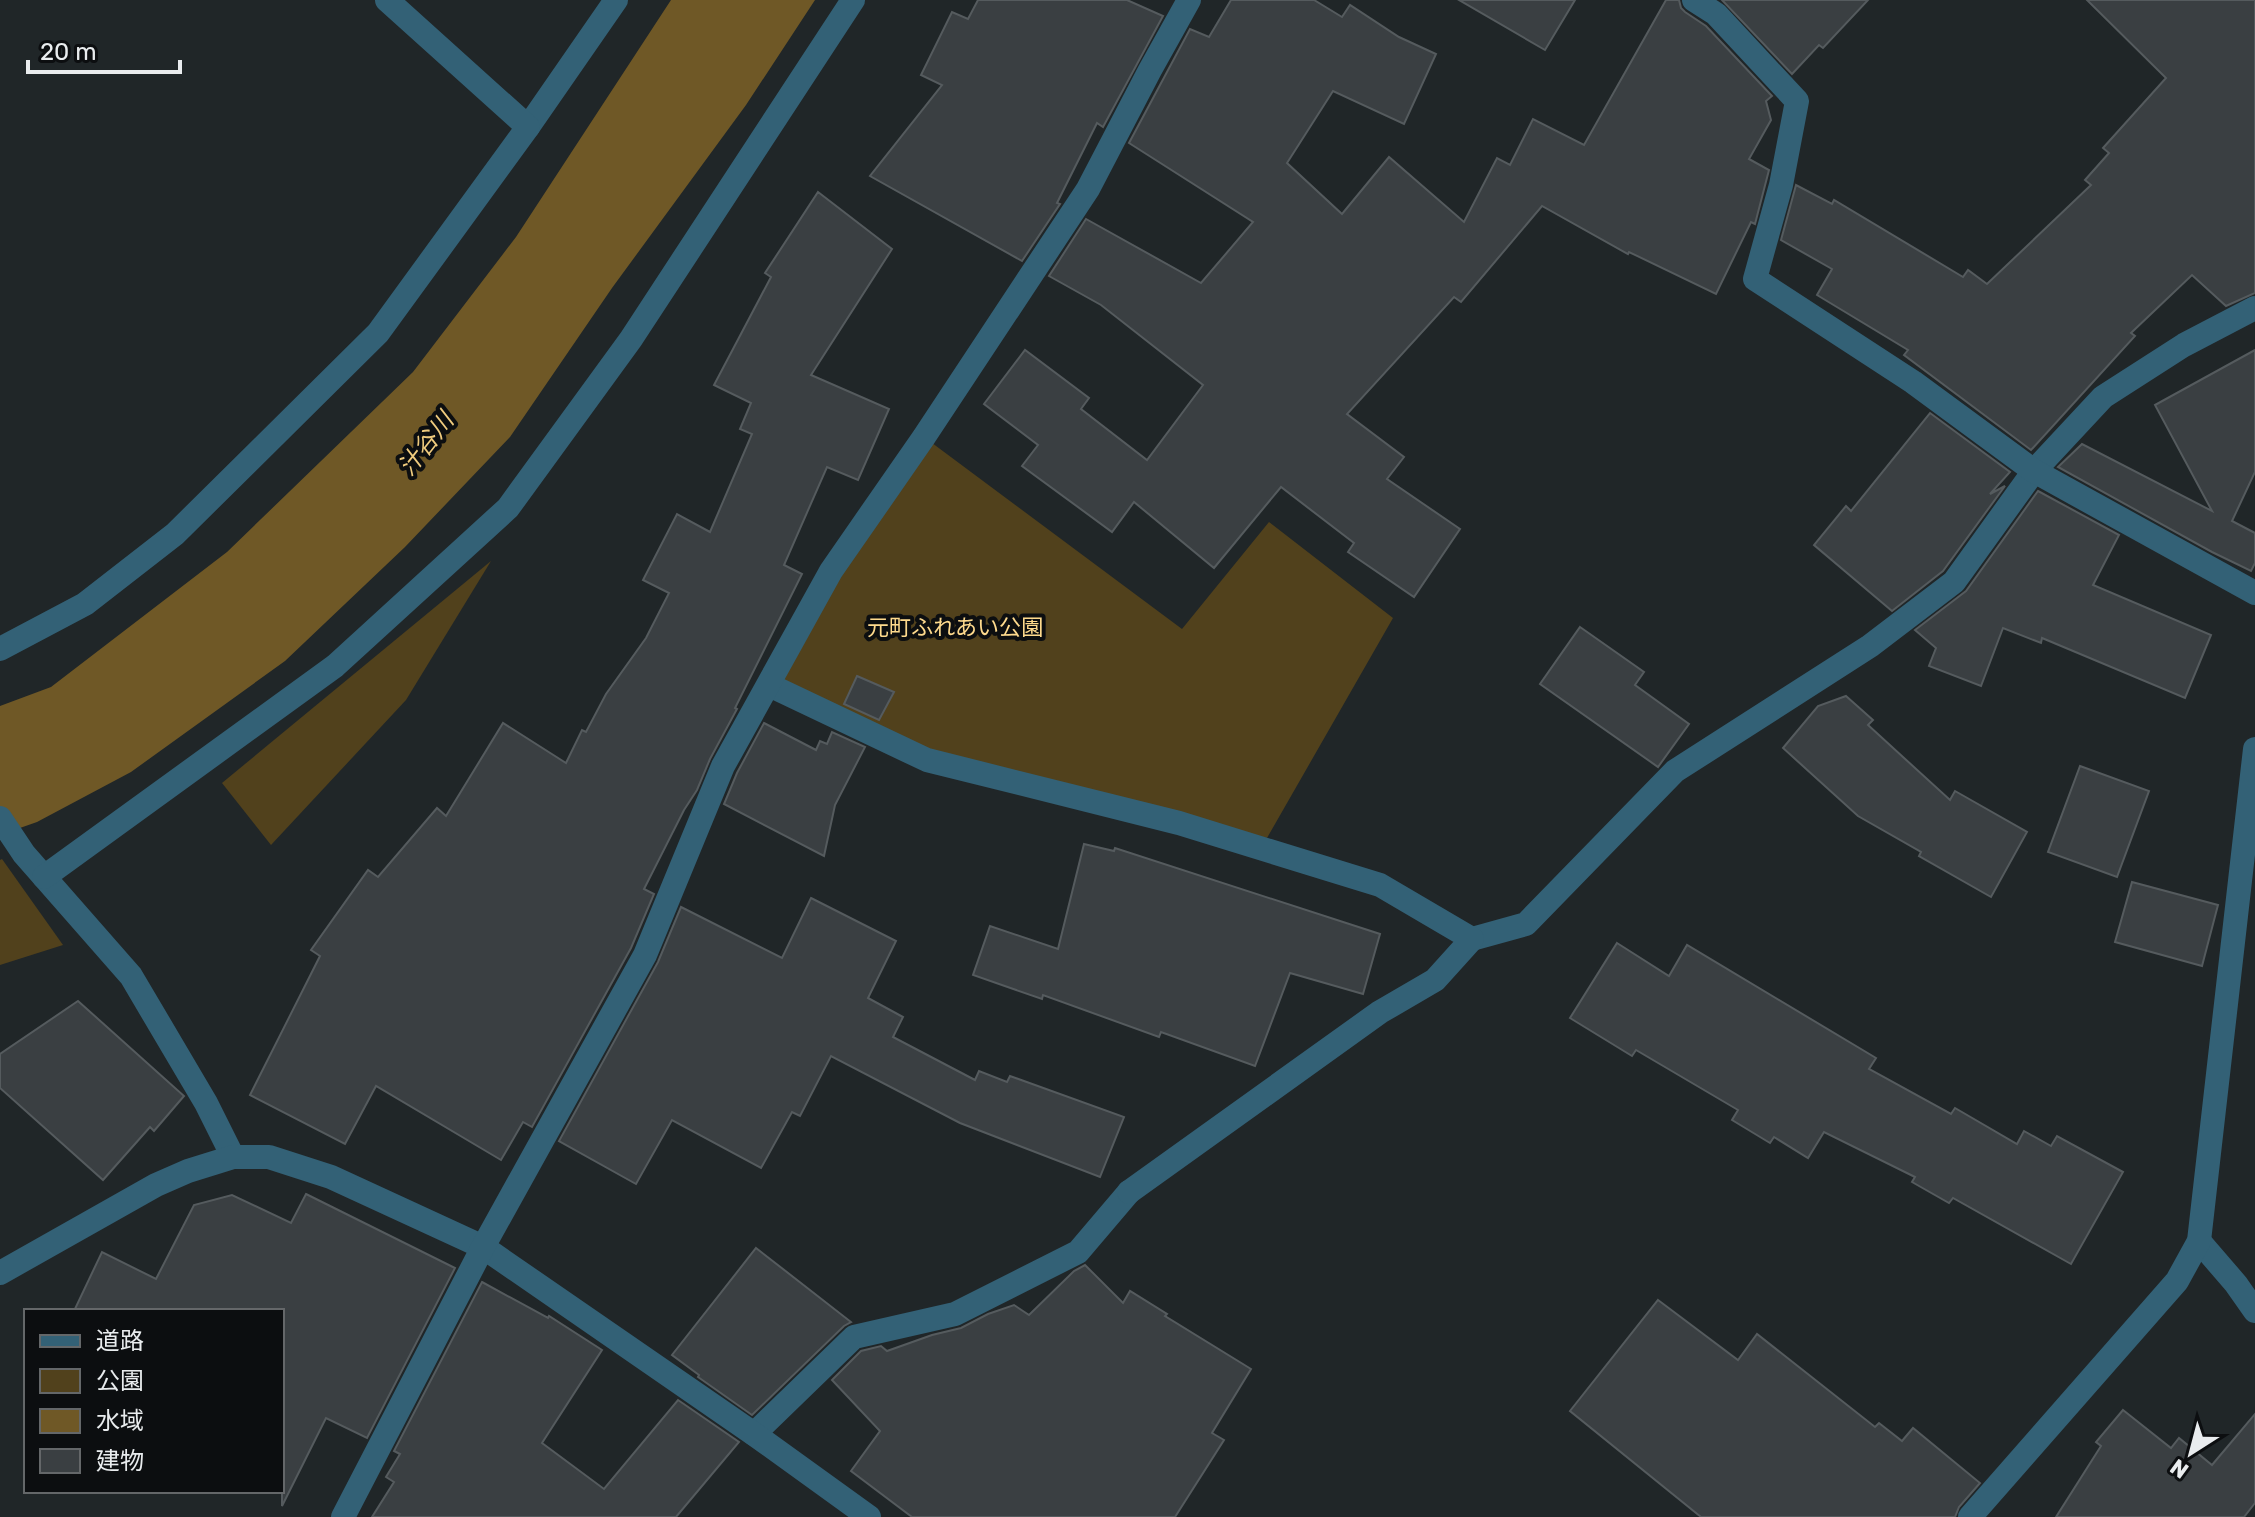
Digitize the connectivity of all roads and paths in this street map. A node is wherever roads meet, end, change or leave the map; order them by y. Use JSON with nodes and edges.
{"nodes":[{"id":1,"x":387,"y":0,"type":"edge"},
{"id":2,"x":616,"y":0,"type":"edge"},
{"id":3,"x":853,"y":0,"type":"edge"},
{"id":4,"x":1189,"y":0,"type":"edge"},
{"id":5,"x":1694,"y":0,"type":"edge"},
{"id":6,"x":528,"y":127,"type":"junction"},
{"id":7,"x":2255,"y":308,"type":"edge"},
{"id":8,"x":2034,"y":471,"type":"junction"},
{"id":9,"x":2255,"y":593,"type":"edge"},
{"id":10,"x":0,"y":649,"type":"edge"},
{"id":11,"x":769,"y":685,"type":"junction"},
{"id":12,"x":2255,"y":749,"type":"edge"},
{"id":13,"x":0,"y":818,"type":"edge"},
{"id":14,"x":44,"y":877,"type":"junction"},
{"id":15,"x":1472,"y":939,"type":"junction"},
{"id":16,"x":233,"y":1157,"type":"junction"},
{"id":17,"x":2199,"y":1241,"type":"junction"},
{"id":18,"x":483,"y":1247,"type":"junction"},
{"id":19,"x":0,"y":1273,"type":"edge"},
{"id":20,"x":2255,"y":1311,"type":"edge"},
{"id":21,"x":754,"y":1434,"type":"junction"},
{"id":22,"x":343,"y":1517,"type":"edge"},
{"id":23,"x":869,"y":1517,"type":"edge"},
{"id":24,"x":1970,"y":1517,"type":"edge"}],
"edges":[{"from":1,"to":6,"type":"street"},
{"from":2,"to":6,"type":"street"},
{"from":3,"to":14,"type":"street"},
{"from":4,"to":11,"type":"street"},
{"from":5,"to":8,"type":"street"},
{"from":6,"to":10,"type":"street"},
{"from":7,"to":8,"type":"street"},
{"from":8,"to":9,"type":"street"},
{"from":8,"to":15,"type":"street"},
{"from":11,"to":15,"type":"street"},
{"from":11,"to":18,"type":"street"},
{"from":12,"to":17,"type":"street"},
{"from":13,"to":14,"type":"street"},
{"from":14,"to":16,"type":"street"},
{"from":15,"to":21,"type":"street"},
{"from":16,"to":18,"type":"street"},
{"from":16,"to":19,"type":"street"},
{"from":17,"to":20,"type":"street"},
{"from":17,"to":24,"type":"street"},
{"from":18,"to":21,"type":"street"},
{"from":18,"to":22,"type":"street"},
{"from":21,"to":23,"type":"street"}]}
